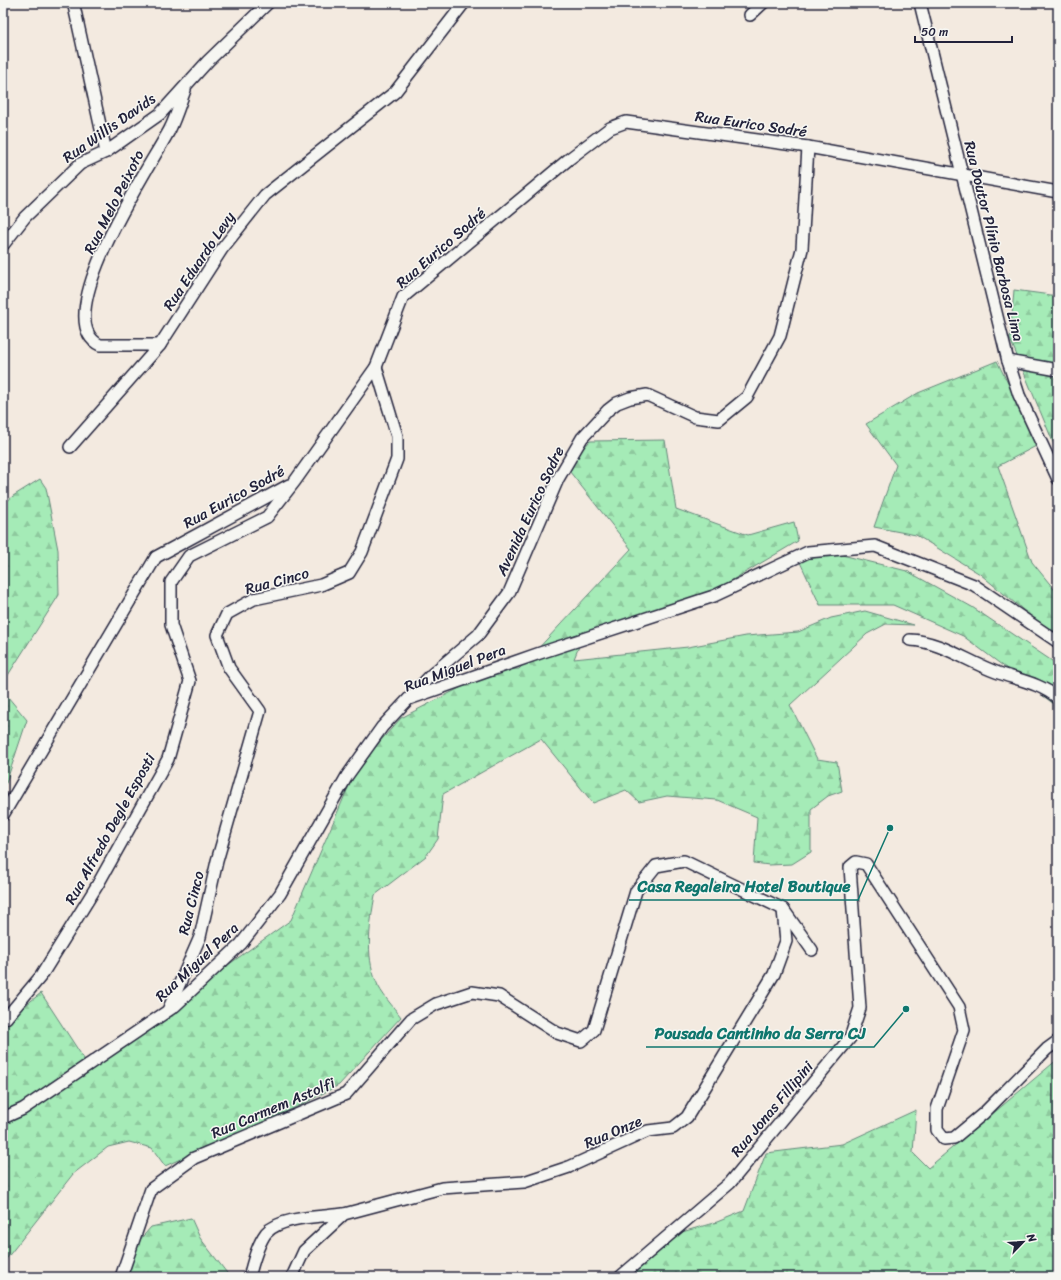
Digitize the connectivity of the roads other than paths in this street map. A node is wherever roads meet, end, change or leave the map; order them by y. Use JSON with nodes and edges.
{"nodes":[{"id":1,"x":75,"y":3,"type":"edge"},
{"id":2,"x":268,"y":3,"type":"edge"},
{"id":3,"x":464,"y":3,"type":"edge"},
{"id":4,"x":763,"y":3,"type":"edge"},
{"id":5,"x":920,"y":3,"type":"edge"},
{"id":6,"x":750,"y":15,"type":"dead end"},
{"id":7,"x":188,"y":83,"type":"junction"},
{"id":8,"x":808,"y":147,"type":"junction"},
{"id":9,"x":106,"y":152,"type":"junction"},
{"id":10,"x":963,"y":175,"type":"junction"},
{"id":11,"x":1058,"y":192,"type":"edge"},
{"id":12,"x":3,"y":245,"type":"edge"},
{"id":13,"x":160,"y":345,"type":"junction"},
{"id":14,"x":1008,"y":361,"type":"junction"},
{"id":15,"x":376,"y":368,"type":"junction"},
{"id":16,"x":1058,"y":370,"type":"edge"},
{"id":17,"x":70,"y":447,"type":"dead end"},
{"id":18,"x":1058,"y":479,"type":"edge"},
{"id":19,"x":295,"y":481,"type":"junction"},
{"id":20,"x":910,"y":640,"type":"dead end"},
{"id":21,"x":1058,"y":642,"type":"edge"},
{"id":22,"x":1058,"y":698,"type":"edge"},
{"id":23,"x":407,"y":700,"type":"junction"},
{"id":24,"x":3,"y":815,"type":"edge"},
{"id":25,"x":783,"y":909,"type":"junction"},
{"id":26,"x":812,"y":950,"type":"dead end"},
{"id":27,"x":168,"y":1010,"type":"junction"},
{"id":28,"x":3,"y":1019,"type":"edge"},
{"id":29,"x":1058,"y":1041,"type":"edge"},
{"id":30,"x":3,"y":1118,"type":"edge"},
{"id":31,"x":344,"y":1214,"type":"junction"},
{"id":32,"x":121,"y":1277,"type":"edge"},
{"id":33,"x":249,"y":1277,"type":"edge"},
{"id":34,"x":292,"y":1277,"type":"edge"},
{"id":35,"x":620,"y":1277,"type":"edge"}],
"edges":[{"from":1,"to":9,"type":"street","name":"Rua Melo Peixoto"},
{"from":2,"to":7,"type":"street","name":"Rua Willis Davids"},
{"from":3,"to":13,"type":"street","name":"Rua Eduardo Levy"},
{"from":4,"to":6,"type":"street"},
{"from":5,"to":10,"type":"street","name":"Rua Doutor Plínio Barbosa Lima"},
{"from":7,"to":9,"type":"street","name":"Rua Willis Davids"},
{"from":7,"to":13,"type":"street","name":"Rua Melo Peixoto"},
{"from":8,"to":10,"type":"street","name":"Rua Eurico Sodré"},
{"from":8,"to":15,"type":"street","name":"Rua Eurico Sodré"},
{"from":8,"to":23,"type":"street","name":"Avenida Eurico Sodre"},
{"from":9,"to":12,"type":"street","name":"Rua Willis Davids"},
{"from":10,"to":11,"type":"street","name":"Rua Eurico Sodré"},
{"from":10,"to":14,"type":"street","name":"Rua Doutor Plínio Barbosa Lima"},
{"from":13,"to":17,"type":"street","name":"Rua Eduardo Levy"},
{"from":14,"to":16,"type":"street"},
{"from":14,"to":18,"type":"street","name":"Rua Doutor Plínio Barbosa Lima"},
{"from":15,"to":19,"type":"street","name":"Rua Eurico Sodré"},
{"from":15,"to":27,"type":"street","name":"Rua Cinco"},
{"from":19,"to":24,"type":"street","name":"Rua Eurico Sodré"},
{"from":19,"to":28,"type":"street","name":"Rua Alfredo Degle Esposti"},
{"from":20,"to":22,"type":"street"},
{"from":21,"to":23,"type":"street","name":"Rua Miguel Pera"},
{"from":23,"to":27,"type":"street","name":"Rua Miguel Pera"},
{"from":25,"to":26,"type":"street","name":"Rua Carmem Astolfi"},
{"from":25,"to":31,"type":"street","name":"Rua Onze"},
{"from":25,"to":32,"type":"street","name":"Rua Carmem Astolfi"},
{"from":27,"to":30,"type":"street","name":"Rua Miguel Pera"},
{"from":29,"to":35,"type":"street","name":"Rua Jonas Fillipini"},
{"from":31,"to":33,"type":"street","name":"Rua Onze"},
{"from":31,"to":34,"type":"street","name":"Rua Onze"}]}
